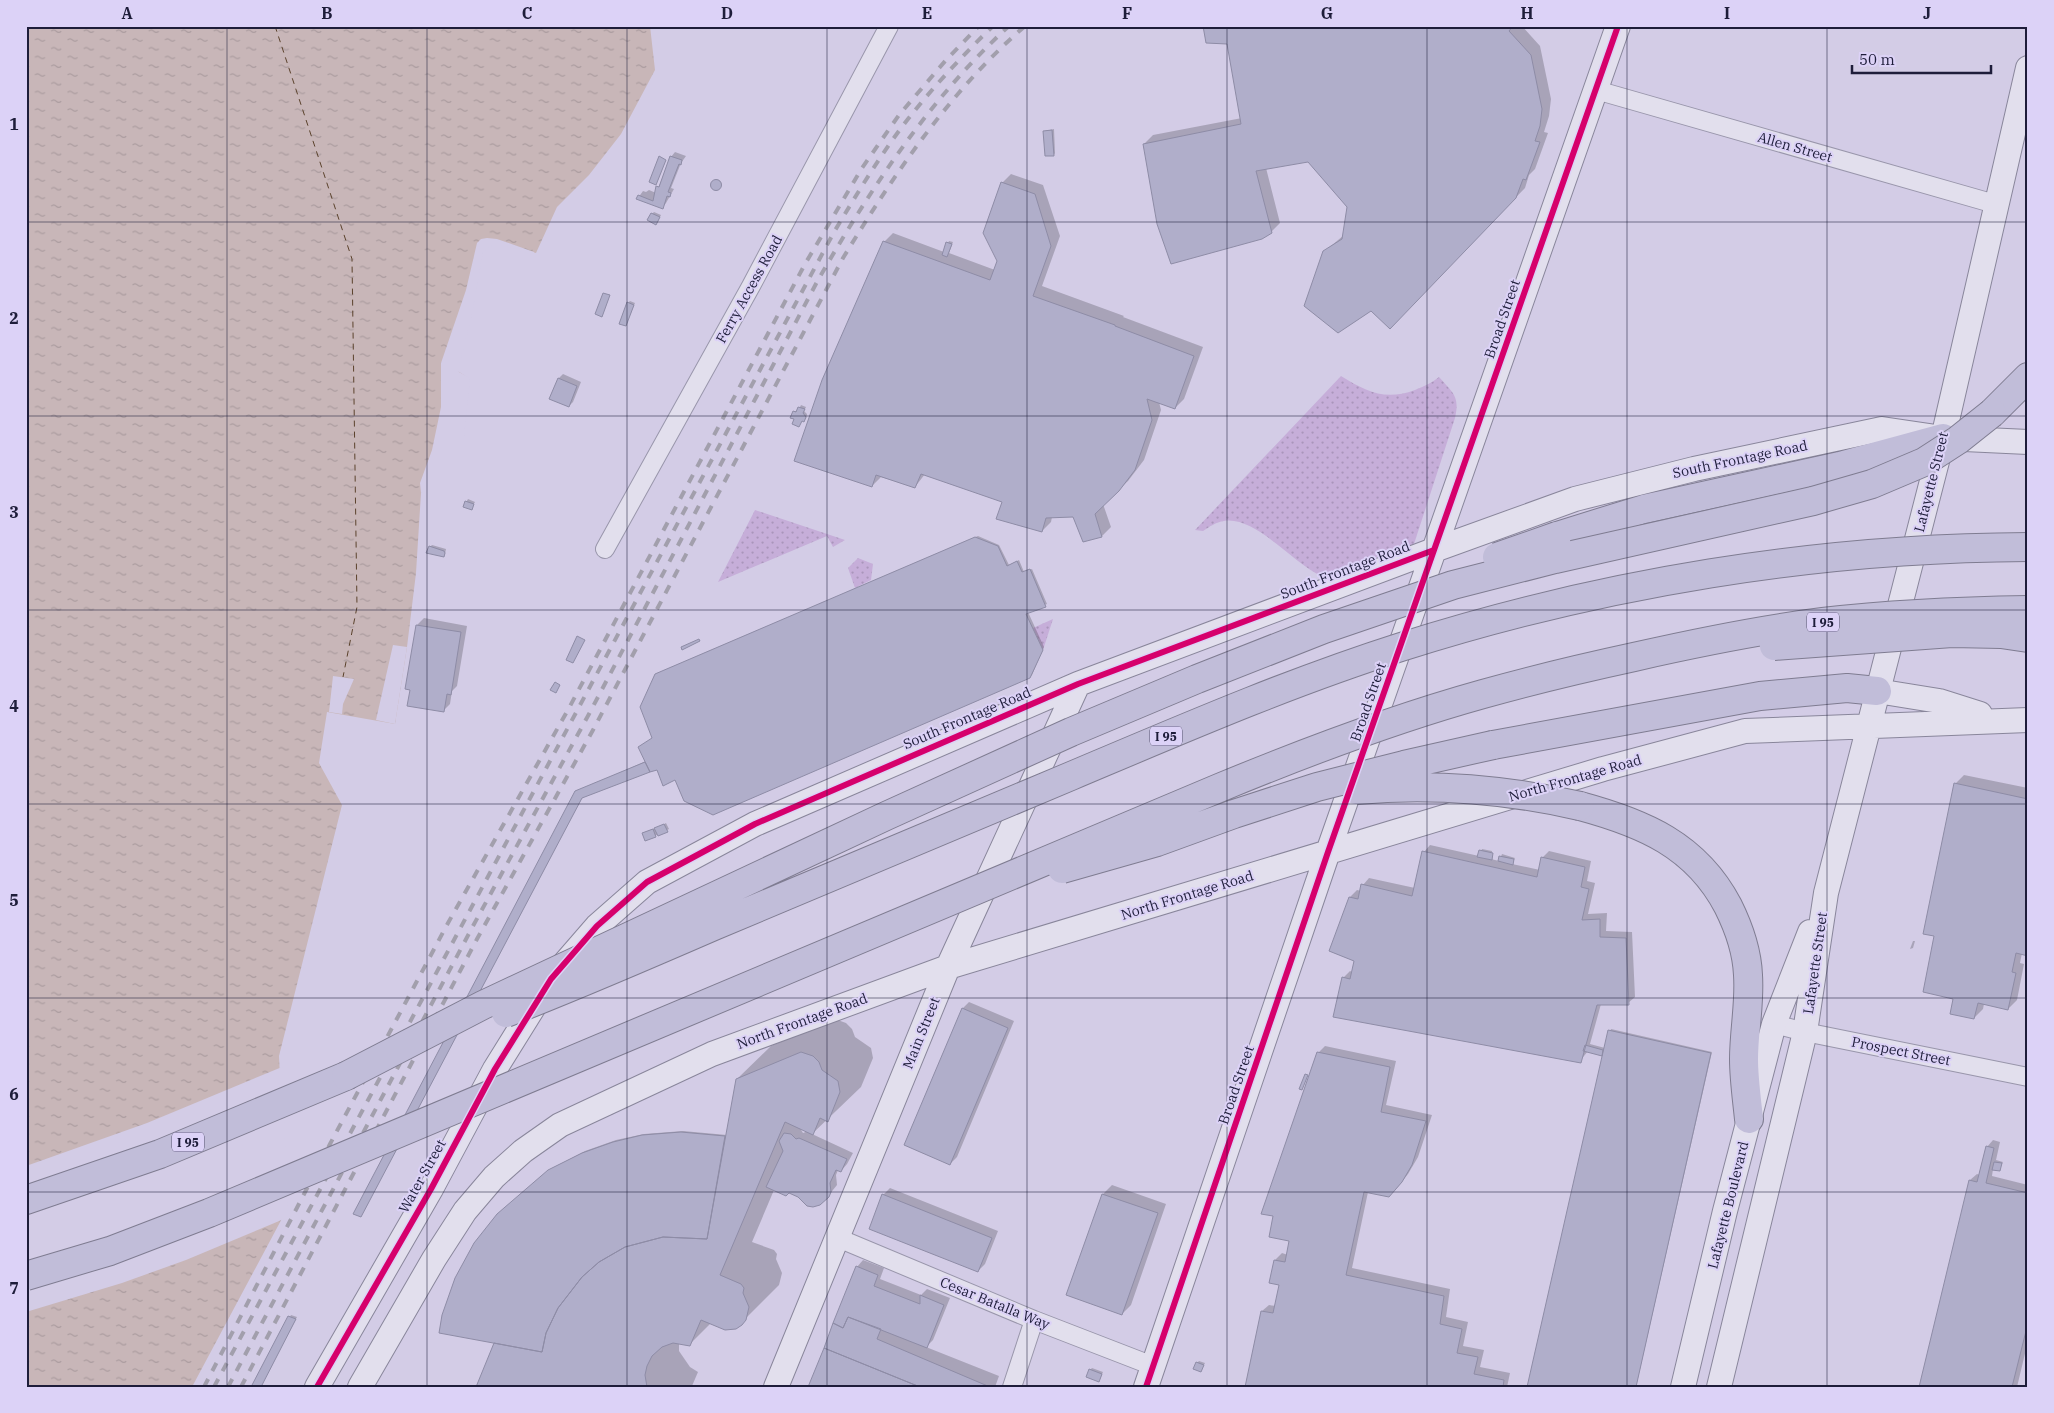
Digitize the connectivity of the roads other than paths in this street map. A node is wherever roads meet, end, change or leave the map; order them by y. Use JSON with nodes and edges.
{"nodes":[{"id":1,"x":889,"y":26,"type":"edge"},
{"id":2,"x":1618,"y":26,"type":"edge"},
{"id":3,"x":2028,"y":68,"type":"edge"},
{"id":4,"x":1596,"y":90,"type":"junction"},
{"id":5,"x":1995,"y":204,"type":"junction"},
{"id":6,"x":2028,"y":376,"type":"edge"},
{"id":7,"x":1943,"y":438,"type":"junction"},
{"id":8,"x":2028,"y":442,"type":"edge"},
{"id":9,"x":2028,"y":547,"type":"edge"},
{"id":10,"x":605,"y":549,"type":"dead end"},
{"id":11,"x":1434,"y":550,"type":"junction"},
{"id":12,"x":2028,"y":610,"type":"edge"},
{"id":13,"x":1324,"y":629,"type":"junction"},
{"id":14,"x":2028,"y":638,"type":"edge"},
{"id":15,"x":1621,"y":660,"type":"junction"},
{"id":16,"x":1078,"y":684,"type":"junction"},
{"id":17,"x":1877,"y":691,"type":"junction"},
{"id":18,"x":1998,"y":720,"type":"junction"},
{"id":19,"x":2028,"y":720,"type":"edge"},
{"id":20,"x":1868,"y":725,"type":"junction"},
{"id":21,"x":1234,"y":814,"type":"junction"},
{"id":22,"x":1328,"y":852,"type":"junction"},
{"id":23,"x":1826,"y":893,"type":"junction"},
{"id":24,"x":968,"y":894,"type":"junction"},
{"id":25,"x":948,"y":967,"type":"junction"},
{"id":26,"x":552,"y":979,"type":"joint"},
{"id":27,"x":1774,"y":1024,"type":"junction"},
{"id":28,"x":1806,"y":1032,"type":"junction"},
{"id":29,"x":346,"y":1076,"type":"junction"},
{"id":30,"x":2028,"y":1077,"type":"edge"},
{"id":31,"x":1750,"y":1119,"type":"junction"},
{"id":32,"x":26,"y":1200,"type":"edge"},
{"id":33,"x":1725,"y":1211,"type":"junction"},
{"id":34,"x":1760,"y":1217,"type":"junction"},
{"id":35,"x":838,"y":1238,"type":"junction"},
{"id":36,"x":26,"y":1276,"type":"edge"},
{"id":37,"x":1034,"y":1320,"type":"junction"},
{"id":38,"x":1149,"y":1376,"type":"edge"},
{"id":39,"x":317,"y":1387,"type":"edge"},
{"id":40,"x":360,"y":1387,"type":"edge"},
{"id":41,"x":776,"y":1387,"type":"edge"},
{"id":42,"x":1012,"y":1387,"type":"edge"},
{"id":43,"x":1683,"y":1387,"type":"edge"},
{"id":44,"x":1719,"y":1387,"type":"edge"}],
"edges":[{"from":1,"to":10,"type":"street","name":"Ferry Access Road"},
{"from":2,"to":4,"type":"main road","name":"Broad Street"},
{"from":3,"to":5,"type":"main road","name":"Lafayette Street"},
{"from":4,"to":5,"type":"street","name":"Allen Street"},
{"from":4,"to":11,"type":"main road","name":"Broad Street"},
{"from":5,"to":7,"type":"main road","name":"Lafayette Street"},
{"from":6,"to":13,"type":"highway","bridge":true},
{"from":7,"to":8,"type":"main road","name":"South Frontage Road"},
{"from":7,"to":11,"type":"main road","name":"South Frontage Road"},
{"from":7,"to":13,"type":"highway","bridge":true},
{"from":7,"to":17,"type":"main road","name":"Lafayette Street"},
{"from":9,"to":29,"type":"highway","number":"I 95","bridge":true},
{"from":11,"to":16,"type":"main road","name":"South Frontage Road"},
{"from":11,"to":22,"type":"main road","name":"Broad Street"},
{"from":12,"to":15,"type":"highway","number":"I 95","bridge":true},
{"from":13,"to":29,"type":"highway","bridge":true},
{"from":14,"to":15,"type":"highway","bridge":true},
{"from":15,"to":24,"type":"highway","number":"I 95","bridge":true},
{"from":16,"to":25,"type":"main road","name":"Main Street"},
{"from":16,"to":26,"type":"main road","name":"South Frontage Road"},
{"from":17,"to":18,"type":"main road","name":"North Frontage Road"},
{"from":17,"to":20,"type":"main road","name":"Lafayette Street"},
{"from":17,"to":21,"type":"highway","bridge":true},
{"from":18,"to":19,"type":"main road","name":"North Frontage Road"},
{"from":18,"to":20,"type":"main road","name":"North Frontage Road"},
{"from":20,"to":22,"type":"main road","name":"North Frontage Road"},
{"from":20,"to":23,"type":"main road","name":"Lafayette Street"},
{"from":21,"to":24,"type":"highway","bridge":true},
{"from":21,"to":31,"type":"highway","bridge":true},
{"from":22,"to":25,"type":"main road","name":"North Frontage Road"},
{"from":22,"to":38,"type":"main road","name":"Broad Street"},
{"from":23,"to":27,"type":"main road","name":"Lafayette Street"},
{"from":23,"to":28,"type":"main road","name":"Lafayette Street"},
{"from":24,"to":36,"type":"highway","number":"I 95","bridge":true},
{"from":25,"to":35,"type":"main road","name":"Main Street"},
{"from":25,"to":40,"type":"main road","name":"North Frontage Road"},
{"from":26,"to":39,"type":"main road","name":"Water Street"},
{"from":27,"to":28,"type":"street","name":"Prospect Street"},
{"from":27,"to":31,"type":"main road","name":"Lafayette Boulevard"},
{"from":28,"to":30,"type":"street","name":"Prospect Street"},
{"from":28,"to":34,"type":"main road"},
{"from":29,"to":32,"type":"highway","number":"I 95"},
{"from":31,"to":33,"type":"main road","name":"Lafayette Boulevard"},
{"from":33,"to":34,"type":"main road"},
{"from":33,"to":43,"type":"main road","name":"Lafayette Boulevard"},
{"from":34,"to":44,"type":"main road"},
{"from":35,"to":37,"type":"street","name":"Cesar Batalla Way"},
{"from":35,"to":41,"type":"main road","name":"Main Street"},
{"from":37,"to":38,"type":"street","name":"Cesar Batalla Way"},
{"from":37,"to":42,"type":"street"}]}
